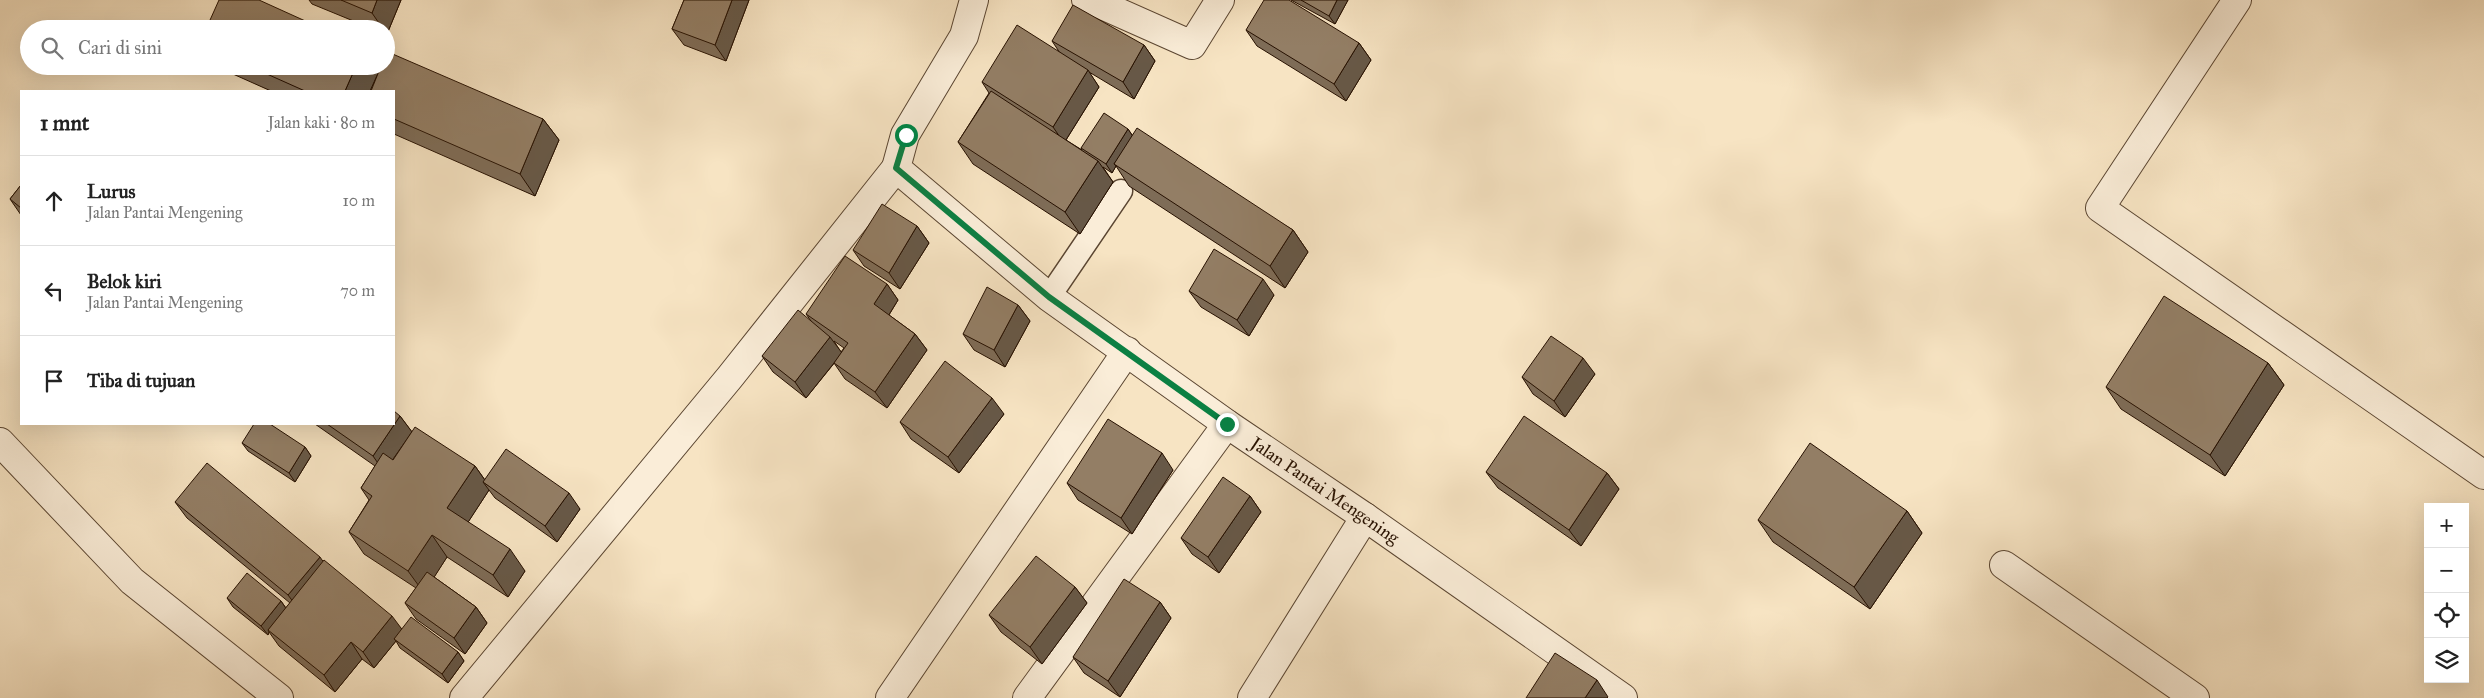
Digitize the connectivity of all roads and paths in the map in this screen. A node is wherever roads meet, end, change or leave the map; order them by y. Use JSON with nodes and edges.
{"nodes":[{"id":1,"x":974,"y":0,"type":"edge"},
{"id":2,"x":1086,"y":0,"type":"edge"},
{"id":3,"x":1220,"y":0,"type":"edge"},
{"id":4,"x":2237,"y":0,"type":"edge"},
{"id":5,"x":896,"y":168,"type":"junction"},
{"id":6,"x":1121,"y":191,"type":"edge"},
{"id":7,"x":1049,"y":297,"type":"junction"},
{"id":8,"x":1127,"y":351,"type":"junction"},
{"id":9,"x":1227,"y":424,"type":"junction"},
{"id":10,"x":0,"y":442,"type":"edge"},
{"id":11,"x":2484,"y":476,"type":"edge"},
{"id":12,"x":1365,"y":517,"type":"junction"},
{"id":13,"x":2004,"y":565,"type":"dead end"},
{"id":14,"x":279,"y":698,"type":"edge"},
{"id":15,"x":464,"y":698,"type":"edge"},
{"id":16,"x":890,"y":698,"type":"edge"},
{"id":17,"x":1027,"y":698,"type":"edge"},
{"id":18,"x":1252,"y":698,"type":"edge"},
{"id":19,"x":1623,"y":698,"type":"edge"},
{"id":20,"x":2195,"y":698,"type":"edge"}],
"edges":[{"from":1,"to":5,"type":"street"},
{"from":2,"to":3,"type":"street"},
{"from":4,"to":11,"type":"street"},
{"from":5,"to":7,"type":"street","name":"Jalan Pantai Mengening"},
{"from":5,"to":15,"type":"street"},
{"from":6,"to":7,"type":"lane"},
{"from":7,"to":8,"type":"street","name":"Jalan Pantai Mengening"},
{"from":8,"to":9,"type":"street","name":"Jalan Pantai Mengening"},
{"from":8,"to":16,"type":"street"},
{"from":9,"to":12,"type":"street","name":"Jalan Pantai Mengening"},
{"from":9,"to":17,"type":"street"},
{"from":10,"to":14,"type":"street"},
{"from":12,"to":18,"type":"street"},
{"from":12,"to":19,"type":"street","name":"Jalan Pantai Mengening"},
{"from":13,"to":20,"type":"street"}]}
